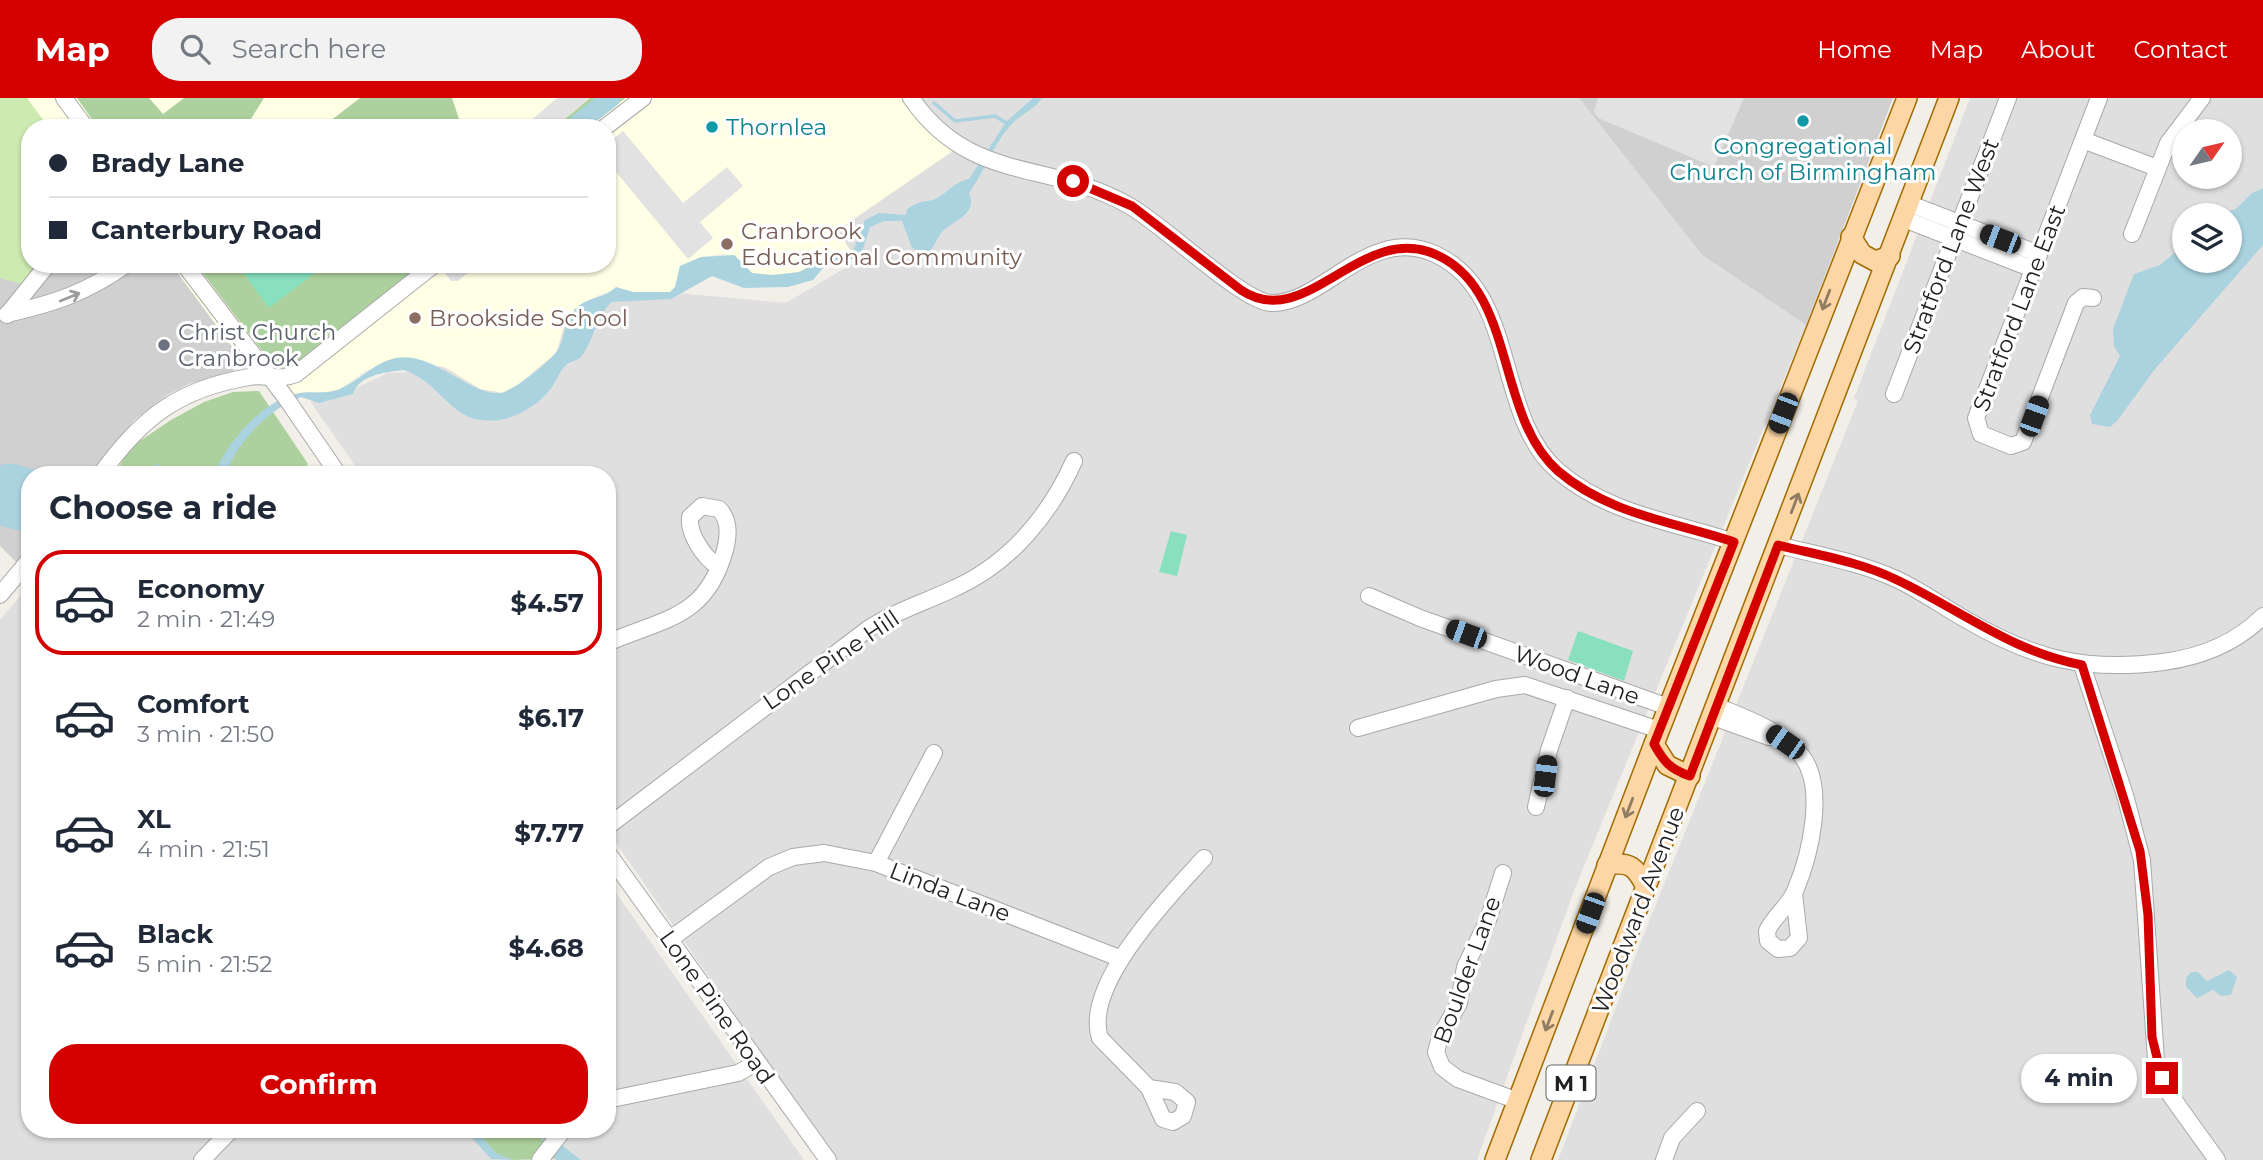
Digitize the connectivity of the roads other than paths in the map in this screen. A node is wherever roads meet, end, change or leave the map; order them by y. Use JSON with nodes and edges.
{"nodes":[{"id":1,"x":64,"y":98,"type":"edge"},
{"id":2,"x":643,"y":98,"type":"edge"},
{"id":3,"x":911,"y":98,"type":"edge"},
{"id":4,"x":1907,"y":98,"type":"edge"},
{"id":5,"x":1949,"y":98,"type":"edge"},
{"id":6,"x":2008,"y":98,"type":"edge"},
{"id":7,"x":2099,"y":98,"type":"edge"},
{"id":8,"x":2202,"y":98,"type":"edge"},
{"id":9,"x":79,"y":119,"type":"edge"},
{"id":10,"x":616,"y":119,"type":"edge"},
{"id":11,"x":2083,"y":140,"type":"junction"},
{"id":12,"x":2157,"y":168,"type":"junction"},
{"id":13,"x":1907,"y":211,"type":"junction"},
{"id":14,"x":1957,"y":231,"type":"junction"},
{"id":15,"x":2132,"y":234,"type":"dead end"},
{"id":16,"x":1851,"y":237,"type":"junction"},
{"id":17,"x":1890,"y":256,"type":"junction"},
{"id":18,"x":2036,"y":262,"type":"junction"},
{"id":19,"x":41,"y":273,"type":"edge"},
{"id":20,"x":112,"y":273,"type":"edge"},
{"id":21,"x":191,"y":273,"type":"edge"},
{"id":22,"x":424,"y":273,"type":"edge"},
{"id":23,"x":2093,"y":298,"type":"dead end"},
{"id":24,"x":4,"y":318,"type":"edge"},
{"id":25,"x":271,"y":379,"type":"junction"},
{"id":26,"x":1894,"y":394,"type":"dead end"},
{"id":27,"x":1074,"y":461,"type":"dead end"},
{"id":28,"x":108,"y":466,"type":"edge"},
{"id":29,"x":333,"y":466,"type":"edge"},
{"id":30,"x":1734,"y":542,"type":"junction"},
{"id":31,"x":1778,"y":545,"type":"junction"},
{"id":32,"x":719,"y":568,"type":"dead end"},
{"id":33,"x":21,"y":570,"type":"edge"},
{"id":34,"x":0,"y":595,"type":"edge"},
{"id":35,"x":1369,"y":596,"type":"dead end"},
{"id":36,"x":2263,"y":616,"type":"edge"},
{"id":37,"x":616,"y":640,"type":"edge"},
{"id":38,"x":2082,"y":665,"type":"junction"},
{"id":39,"x":1567,"y":698,"type":"junction"},
{"id":40,"x":1668,"y":707,"type":"junction"},
{"id":41,"x":1715,"y":712,"type":"junction"},
{"id":42,"x":1358,"y":728,"type":"dead end"},
{"id":43,"x":1656,"y":737,"type":"junction"},
{"id":44,"x":934,"y":752,"type":"dead end"},
{"id":45,"x":1690,"y":776,"type":"junction"},
{"id":46,"x":1536,"y":807,"type":"dead end"},
{"id":47,"x":616,"y":820,"type":"edge"},
{"id":48,"x":1204,"y":858,"type":"dead end"},
{"id":49,"x":876,"y":863,"type":"junction"},
{"id":50,"x":616,"y":865,"type":"edge"},
{"id":51,"x":1607,"y":865,"type":"junction"},
{"id":52,"x":1503,"y":873,"type":"dead end"},
{"id":53,"x":1646,"y":887,"type":"junction"},
{"id":54,"x":1794,"y":893,"type":"dead end"},
{"id":55,"x":669,"y":940,"type":"junction"},
{"id":56,"x":1119,"y":958,"type":"junction"},
{"id":57,"x":756,"y":1063,"type":"junction"},
{"id":58,"x":1149,"y":1087,"type":"dead end"},
{"id":59,"x":616,"y":1098,"type":"edge"},
{"id":60,"x":1518,"y":1101,"type":"junction"},
{"id":61,"x":1697,"y":1111,"type":"dead end"},
{"id":62,"x":223,"y":1138,"type":"edge"},
{"id":63,"x":2212,"y":1158,"type":"edge"},
{"id":64,"x":202,"y":1160,"type":"edge"},
{"id":65,"x":828,"y":1160,"type":"edge"},
{"id":66,"x":1495,"y":1160,"type":"edge"},
{"id":67,"x":1541,"y":1160,"type":"edge"},
{"id":68,"x":1664,"y":1160,"type":"edge"}],
"edges":[{"from":1,"to":9,"type":"street"},
{"from":2,"to":10,"type":"street"},
{"from":3,"to":30,"type":"street"},
{"from":4,"to":16,"type":"main road","name":"Woodward Avenue","number":"M 1"},
{"from":5,"to":13,"type":"main road","number":"M 1"},
{"from":6,"to":14,"type":"street","name":"Stratford Lane West"},
{"from":7,"to":11,"type":"street","name":"Stratford Lane East"},
{"from":8,"to":12,"type":"street"},
{"from":11,"to":12,"type":"street"},
{"from":11,"to":18,"type":"street","name":"Stratford Lane East"},
{"from":12,"to":15,"type":"street"},
{"from":13,"to":14,"type":"street"},
{"from":13,"to":17,"type":"main road","number":"M 1"},
{"from":14,"to":18,"type":"street"},
{"from":14,"to":26,"type":"street","name":"Stratford Lane West"},
{"from":16,"to":17,"type":"main road"},
{"from":16,"to":30,"type":"main road","name":"Woodward Avenue","number":"M 1","one_way":true},
{"from":31,"to":17,"type":"main road","name":"Woodward Avenue","number":"M 1","one_way":true},
{"from":18,"to":23,"type":"street","name":"Stratford Lane East"},
{"from":19,"to":24,"type":"street"},
{"from":24,"to":20,"type":"street","one_way":true},
{"from":21,"to":25,"type":"street"},
{"from":22,"to":25,"type":"street"},
{"from":25,"to":28,"type":"street"},
{"from":25,"to":29,"type":"street"},
{"from":27,"to":47,"type":"street","name":"Lone Pine Hill"},
{"from":30,"to":40,"type":"main road","name":"Woodward Avenue","number":"M 1"},
{"from":31,"to":38,"type":"street"},
{"from":31,"to":41,"type":"main road","name":"Woodward Avenue","number":"M 1"},
{"from":32,"to":37,"type":"street"},
{"from":33,"to":34,"type":"street"},
{"from":35,"to":40,"type":"street","name":"Wood Lane"},
{"from":36,"to":38,"type":"street"},
{"from":38,"to":63,"type":"street"},
{"from":39,"to":42,"type":"street"},
{"from":39,"to":43,"type":"street"},
{"from":39,"to":46,"type":"street"},
{"from":40,"to":43,"type":"main road","name":"Woodward Avenue","number":"M 1"},
{"from":41,"to":45,"type":"main road","name":"Woodward Avenue","number":"M 1"},
{"from":41,"to":54,"type":"street"},
{"from":43,"to":45,"type":"main road"},
{"from":43,"to":51,"type":"main road","name":"Woodward Avenue","number":"M 1","one_way":true},
{"from":44,"to":49,"type":"street"},
{"from":45,"to":53,"type":"main road","name":"Woodward Avenue","number":"M 1"},
{"from":48,"to":56,"type":"street"},
{"from":49,"to":55,"type":"street","name":"Linda Lane"},
{"from":49,"to":56,"type":"street","name":"Linda Lane"},
{"from":50,"to":55,"type":"street","name":"Lone Pine Road"},
{"from":51,"to":53,"type":"main road"},
{"from":51,"to":60,"type":"main road","name":"Woodward Avenue","number":"M 1","one_way":true},
{"from":52,"to":60,"type":"street","name":"Boulder Lane"},
{"from":53,"to":67,"type":"main road","name":"Woodward Avenue","number":"M 1"},
{"from":55,"to":57,"type":"street","name":"Lone Pine Road"},
{"from":56,"to":58,"type":"street"},
{"from":57,"to":59,"type":"street"},
{"from":57,"to":65,"type":"street","name":"Lone Pine Road"},
{"from":60,"to":66,"type":"main road","name":"Woodward Avenue","number":"M 1"},
{"from":61,"to":68,"type":"street"},
{"from":62,"to":64,"type":"street"}]}
